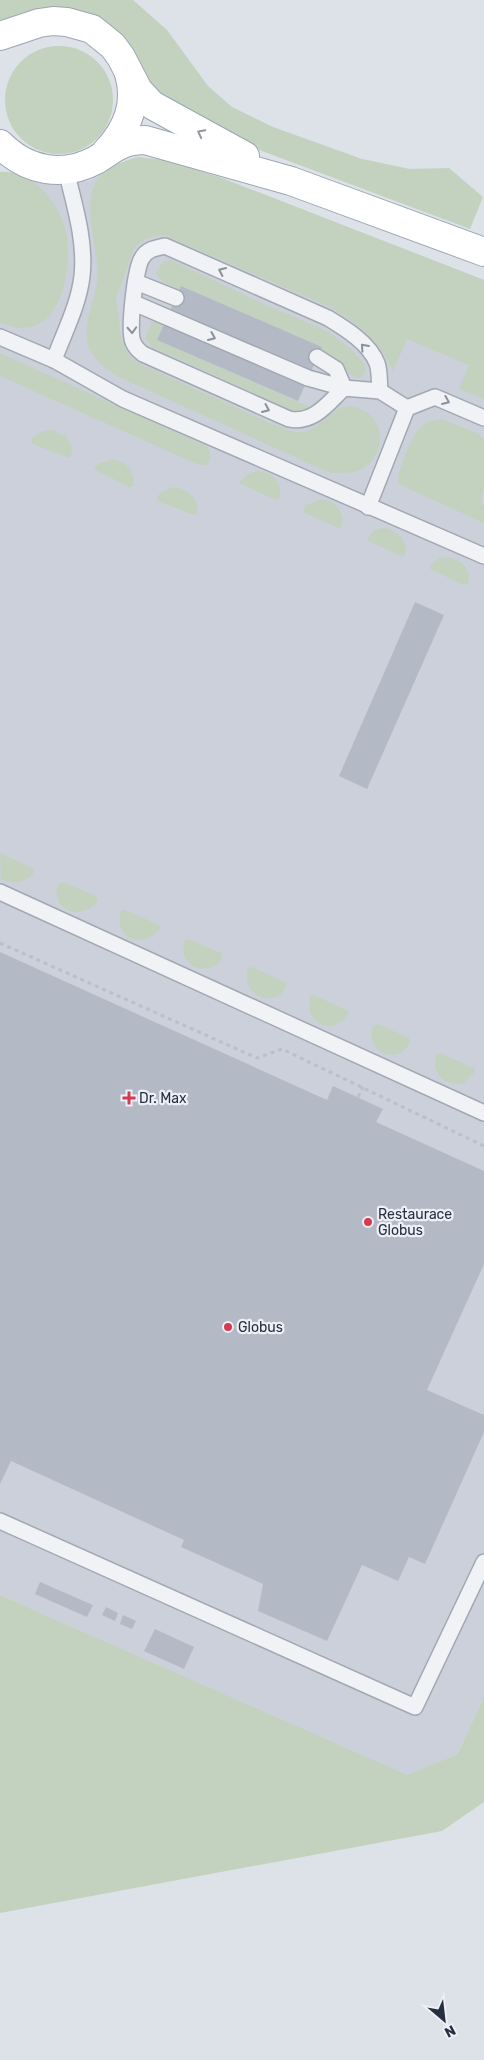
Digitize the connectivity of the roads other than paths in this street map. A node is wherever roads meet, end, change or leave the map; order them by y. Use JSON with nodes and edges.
{"nodes":[{"id":1,"x":27,"y":28,"type":"junction"},
{"id":2,"x":0,"y":36,"type":"edge"},
{"id":3,"x":0,"y":48,"type":"edge"},
{"id":4,"x":127,"y":69,"type":"junction"},
{"id":5,"x":0,"y":144,"type":"edge"},
{"id":6,"x":106,"y":152,"type":"junction"},
{"id":7,"x":66,"y":170,"type":"junction"},
{"id":8,"x":291,"y":180,"type":"junction"},
{"id":9,"x":484,"y":252,"type":"edge"},
{"id":10,"x":136,"y":282,"type":"junction"},
{"id":11,"x":176,"y":298,"type":"dead end"},
{"id":12,"x":134,"y":303,"type":"junction"},
{"id":13,"x":0,"y":338,"type":"edge"},
{"id":14,"x":317,"y":357,"type":"dead end"},
{"id":15,"x":54,"y":360,"type":"junction"},
{"id":16,"x":344,"y":388,"type":"junction"},
{"id":17,"x":380,"y":391,"type":"junction"},
{"id":18,"x":407,"y":408,"type":"junction"},
{"id":19,"x":484,"y":418,"type":"edge"},
{"id":20,"x":368,"y":507,"type":"junction"},
{"id":21,"x":484,"y":556,"type":"edge"},
{"id":22,"x":0,"y":892,"type":"edge"},
{"id":23,"x":484,"y":1113,"type":"edge"},
{"id":24,"x":0,"y":1521,"type":"edge"},
{"id":25,"x":484,"y":1562,"type":"edge"}],
"edges":[{"from":1,"to":2,"type":"main road"},
{"from":1,"to":3,"type":"main road"},
{"from":1,"to":4,"type":"main road"},
{"from":4,"to":6,"type":"main road"},
{"from":8,"to":4,"type":"main road","one_way":true},
{"from":5,"to":7,"type":"main road"},
{"from":6,"to":7,"type":"main road"},
{"from":6,"to":8,"type":"main road"},
{"from":7,"to":15,"type":"lane"},
{"from":8,"to":9,"type":"main road"},
{"from":10,"to":11,"type":"lane"},
{"from":10,"to":12,"type":"lane"},
{"from":17,"to":10,"type":"lane","one_way":true},
{"from":12,"to":16,"type":"lane","one_way":true},
{"from":12,"to":16,"type":"lane","one_way":true},
{"from":13,"to":15,"type":"lane"},
{"from":14,"to":16,"type":"lane"},
{"from":15,"to":20,"type":"lane"},
{"from":16,"to":17,"type":"lane"},
{"from":17,"to":18,"type":"lane"},
{"from":18,"to":19,"type":"lane","one_way":true},
{"from":18,"to":20,"type":"lane"},
{"from":20,"to":21,"type":"lane"},
{"from":22,"to":23,"type":"lane"},
{"from":24,"to":25,"type":"lane"}]}
